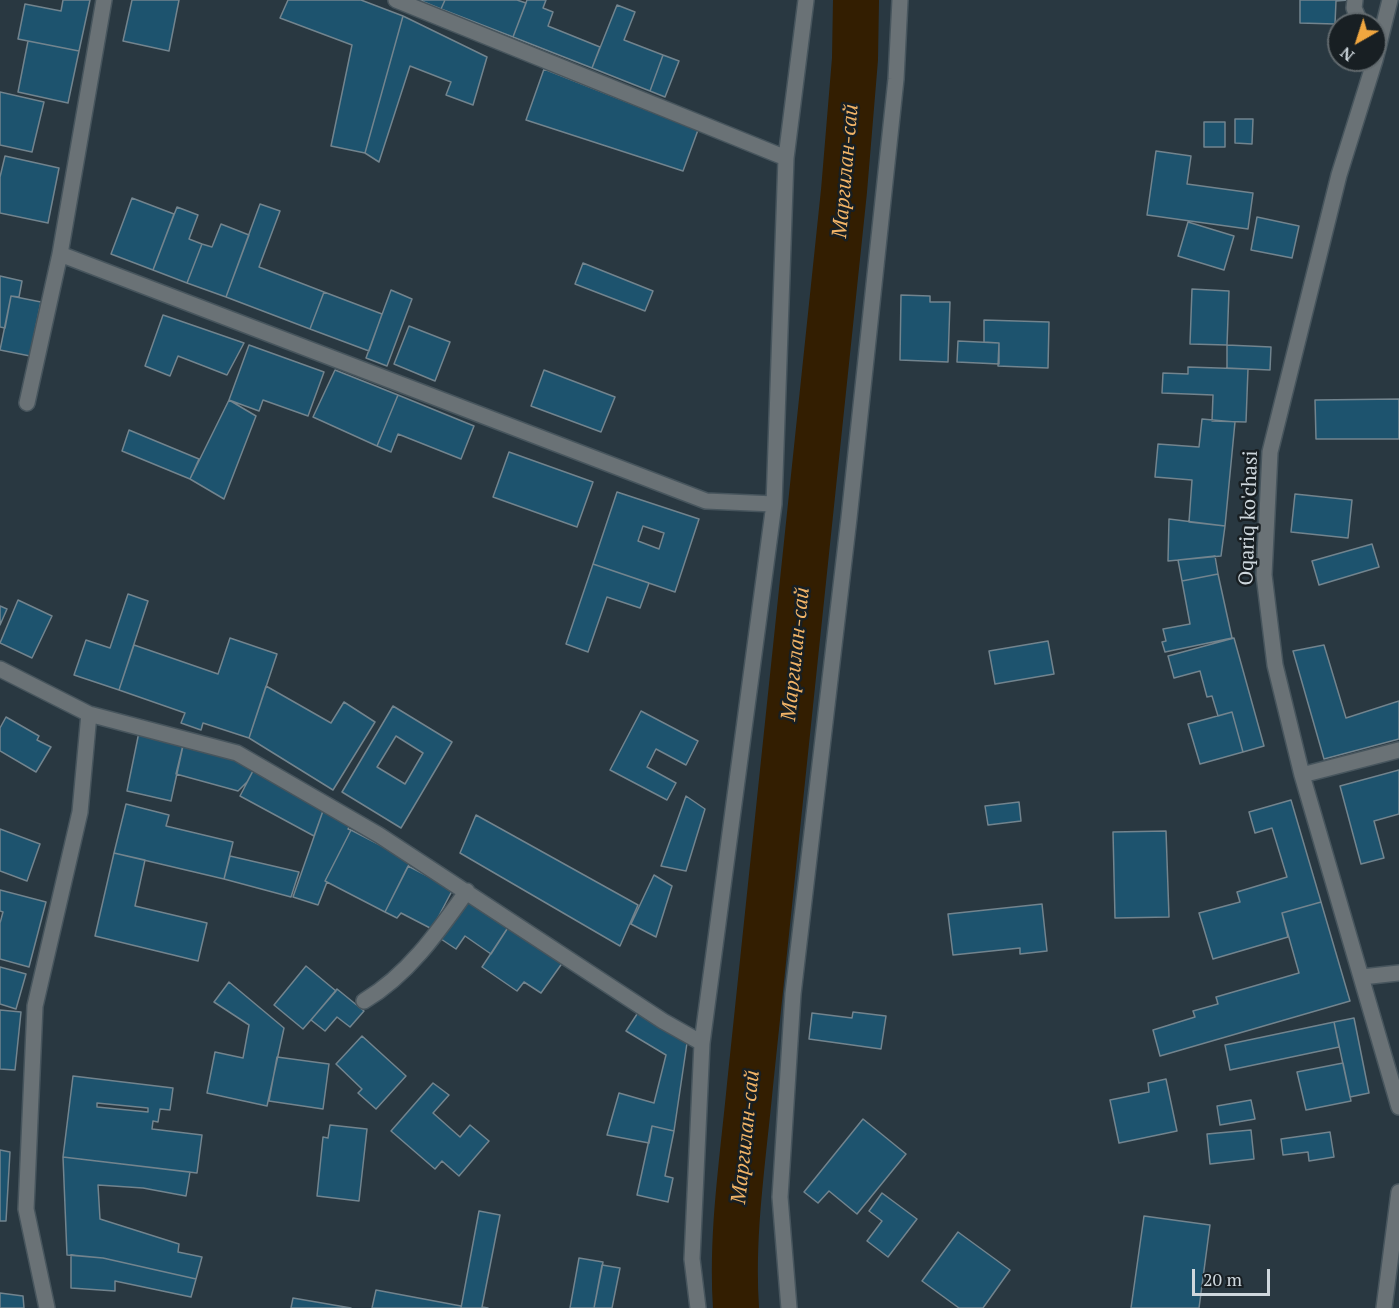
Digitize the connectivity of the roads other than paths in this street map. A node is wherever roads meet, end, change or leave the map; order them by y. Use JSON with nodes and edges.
{"nodes":[{"id":1,"x":104,"y":0,"type":"edge"},
{"id":2,"x":396,"y":0,"type":"edge"},
{"id":3,"x":806,"y":0,"type":"edge"},
{"id":4,"x":900,"y":0,"type":"edge"},
{"id":5,"x":1371,"y":72,"type":"edge"},
{"id":6,"x":786,"y":158,"type":"junction"},
{"id":7,"x":60,"y":254,"type":"junction"},
{"id":8,"x":27,"y":403,"type":"dead end"},
{"id":9,"x":774,"y":504,"type":"junction"},
{"id":10,"x":0,"y":669,"type":"edge"},
{"id":11,"x":89,"y":714,"type":"junction"},
{"id":12,"x":1399,"y":750,"type":"edge"},
{"id":13,"x":1302,"y":775,"type":"junction"},
{"id":14,"x":467,"y":891,"type":"junction"},
{"id":15,"x":1399,"y":973,"type":"edge"},
{"id":16,"x":1362,"y":977,"type":"junction"},
{"id":17,"x":364,"y":1001,"type":"dead end"},
{"id":18,"x":702,"y":1043,"type":"junction"},
{"id":19,"x":1399,"y":1107,"type":"edge"},
{"id":20,"x":1399,"y":1192,"type":"edge"},
{"id":21,"x":47,"y":1308,"type":"edge"},
{"id":22,"x":698,"y":1308,"type":"edge"},
{"id":23,"x":789,"y":1308,"type":"edge"},
{"id":24,"x":1384,"y":1308,"type":"edge"}],
"edges":[{"from":1,"to":7,"type":"street"},
{"from":2,"to":6,"type":"street"},
{"from":3,"to":6,"type":"street"},
{"from":4,"to":23,"type":"street"},
{"from":5,"to":13,"type":"street","name":"Oqariq ko'chasi"},
{"from":6,"to":9,"type":"street"},
{"from":7,"to":8,"type":"street"},
{"from":7,"to":9,"type":"street"},
{"from":9,"to":18,"type":"street"},
{"from":10,"to":11,"type":"street"},
{"from":11,"to":14,"type":"street"},
{"from":11,"to":21,"type":"street"},
{"from":12,"to":13,"type":"street"},
{"from":13,"to":16,"type":"street","name":"Oqariq ko'chasi"},
{"from":14,"to":17,"type":"street"},
{"from":14,"to":18,"type":"street"},
{"from":15,"to":16,"type":"street"},
{"from":16,"to":19,"type":"street","name":"Oqariq ko'chasi"},
{"from":18,"to":22,"type":"street"},
{"from":20,"to":24,"type":"street"}]}
